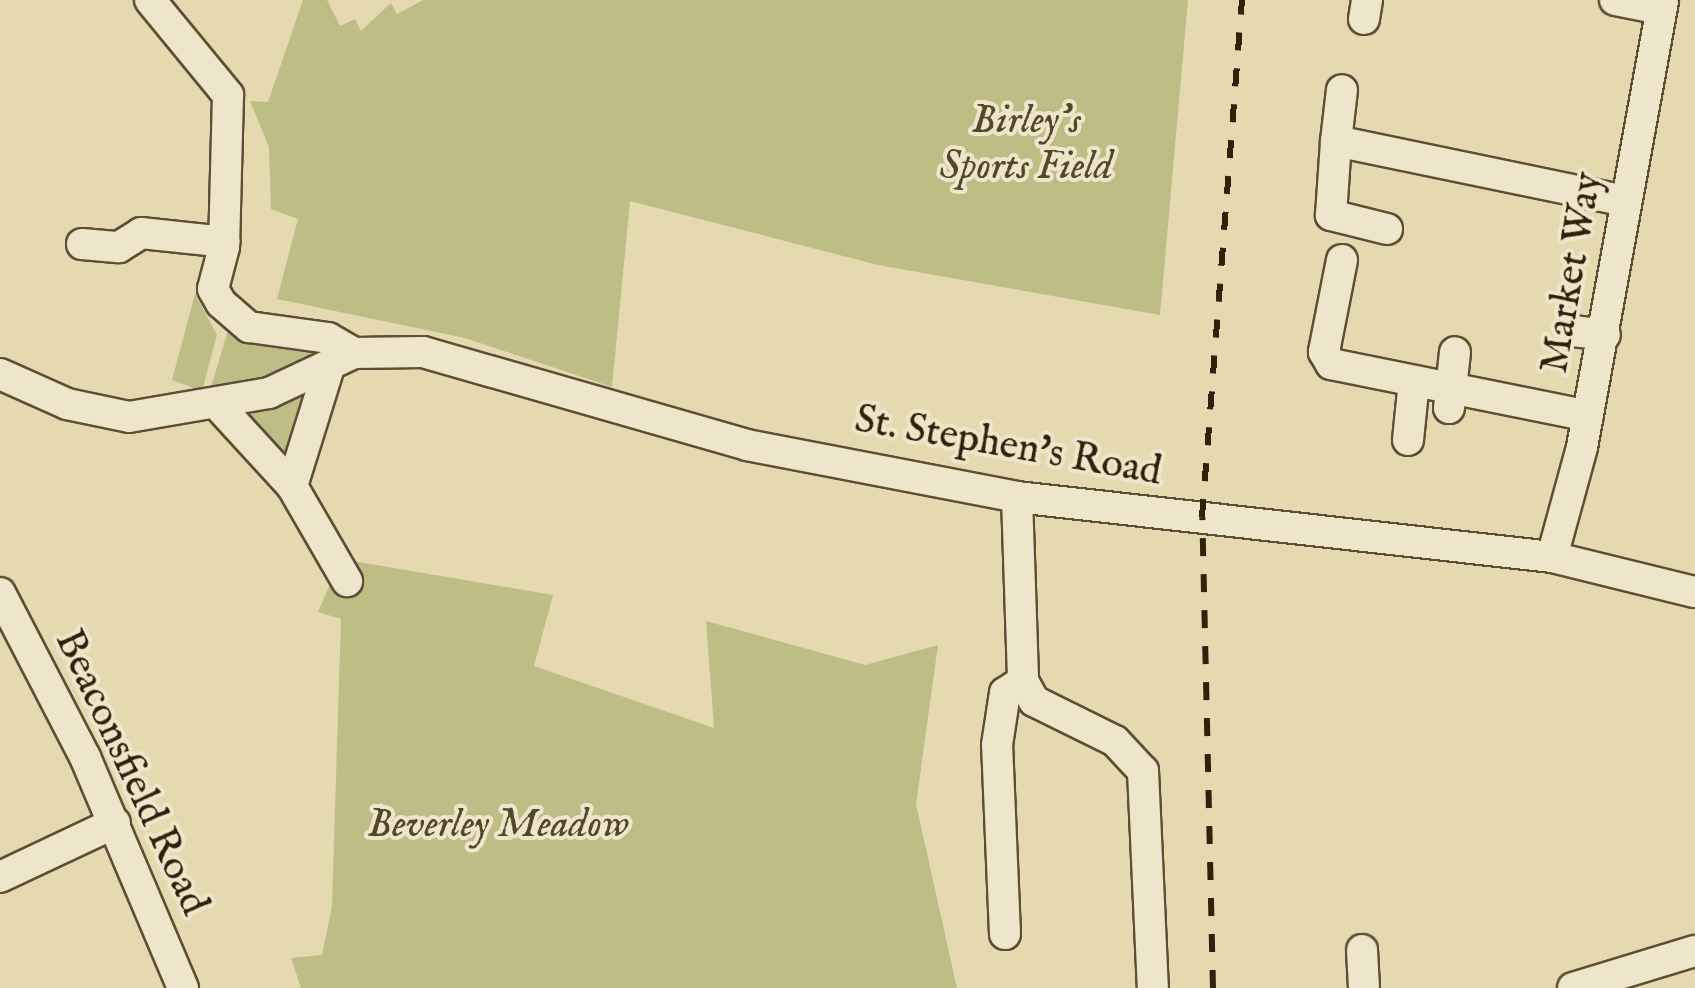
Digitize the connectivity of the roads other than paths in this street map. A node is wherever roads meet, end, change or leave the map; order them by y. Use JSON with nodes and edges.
{"nodes":[{"id":1,"x":150,"y":0,"type":"edge"},
{"id":2,"x":1615,"y":0,"type":"edge"},
{"id":3,"x":1662,"y":4,"type":"edge"},
{"id":4,"x":1342,"y":90,"type":"dead end"},
{"id":5,"x":1336,"y":142,"type":"junction"},
{"id":6,"x":1626,"y":201,"type":"junction"},
{"id":7,"x":1387,"y":230,"type":"dead end"},
{"id":8,"x":225,"y":242,"type":"junction"},
{"id":9,"x":82,"y":244,"type":"dead end"},
{"id":10,"x":1342,"y":260,"type":"dead end"},
{"id":11,"x":1573,"y":331,"type":"dead end"},
{"id":12,"x":1605,"y":335,"type":"junction"},
{"id":13,"x":1455,"y":352,"type":"dead end"},
{"id":14,"x":342,"y":360,"type":"junction"},
{"id":15,"x":0,"y":374,"type":"edge"},
{"id":16,"x":1414,"y":380,"type":"junction"},
{"id":17,"x":1451,"y":397,"type":"junction"},
{"id":18,"x":216,"y":403,"type":"junction"},
{"id":19,"x":1588,"y":416,"type":"junction"},
{"id":20,"x":1408,"y":440,"type":"dead end"},
{"id":21,"x":292,"y":486,"type":"junction"},
{"id":22,"x":1017,"y":497,"type":"junction"},
{"id":23,"x":1552,"y":557,"type":"junction"},
{"id":24,"x":347,"y":581,"type":"dead end"},
{"id":25,"x":1656,"y":589,"type":"junction"},
{"id":26,"x":1695,"y":592,"type":"edge"},
{"id":27,"x":0,"y":594,"type":"edge"},
{"id":28,"x":1695,"y":618,"type":"edge"},
{"id":29,"x":1023,"y":681,"type":"junction"},
{"id":30,"x":114,"y":823,"type":"junction"},
{"id":31,"x":0,"y":877,"type":"edge"},
{"id":32,"x":1005,"y":934,"type":"dead end"},
{"id":33,"x":1362,"y":950,"type":"dead end"},
{"id":34,"x":1695,"y":951,"type":"edge"},
{"id":35,"x":184,"y":988,"type":"edge"},
{"id":36,"x":1154,"y":988,"type":"edge"},
{"id":37,"x":1364,"y":988,"type":"edge"},
{"id":38,"x":1573,"y":988,"type":"edge"}],
"edges":[{"from":1,"to":8,"type":"street"},
{"from":2,"to":3,"type":"street"},
{"from":3,"to":6,"type":"street","name":"Market Way"},
{"from":4,"to":5,"type":"street"},
{"from":5,"to":6,"type":"street"},
{"from":5,"to":7,"type":"street"},
{"from":6,"to":12,"type":"street","name":"Market Way"},
{"from":8,"to":9,"type":"street"},
{"from":8,"to":14,"type":"street"},
{"from":10,"to":16,"type":"street"},
{"from":11,"to":12,"type":"street"},
{"from":12,"to":19,"type":"street","name":"Market Way"},
{"from":13,"to":17,"type":"street"},
{"from":14,"to":18,"type":"street"},
{"from":14,"to":21,"type":"street"},
{"from":14,"to":22,"type":"street","name":"St. Stephen's Road"},
{"from":15,"to":18,"type":"street"},
{"from":16,"to":17,"type":"street"},
{"from":16,"to":20,"type":"street"},
{"from":17,"to":19,"type":"street"},
{"from":18,"to":21,"type":"street"},
{"from":19,"to":23,"type":"street","name":"Market Way"},
{"from":21,"to":24,"type":"street"},
{"from":22,"to":23,"type":"street","name":"St. Stephen's Road"},
{"from":22,"to":29,"type":"street"},
{"from":23,"to":25,"type":"street","name":"St. Stephen's Road"},
{"from":25,"to":26,"type":"street","name":"St. Stephen's Road"},
{"from":25,"to":28,"type":"street","name":"St. Stephen's Road"},
{"from":27,"to":30,"type":"street","name":"Beaconsfield Road"},
{"from":29,"to":32,"type":"street"},
{"from":29,"to":36,"type":"street"},
{"from":30,"to":31,"type":"street"},
{"from":30,"to":35,"type":"street","name":"Beaconsfield Road"},
{"from":33,"to":37,"type":"street"},
{"from":34,"to":38,"type":"street"}]}
